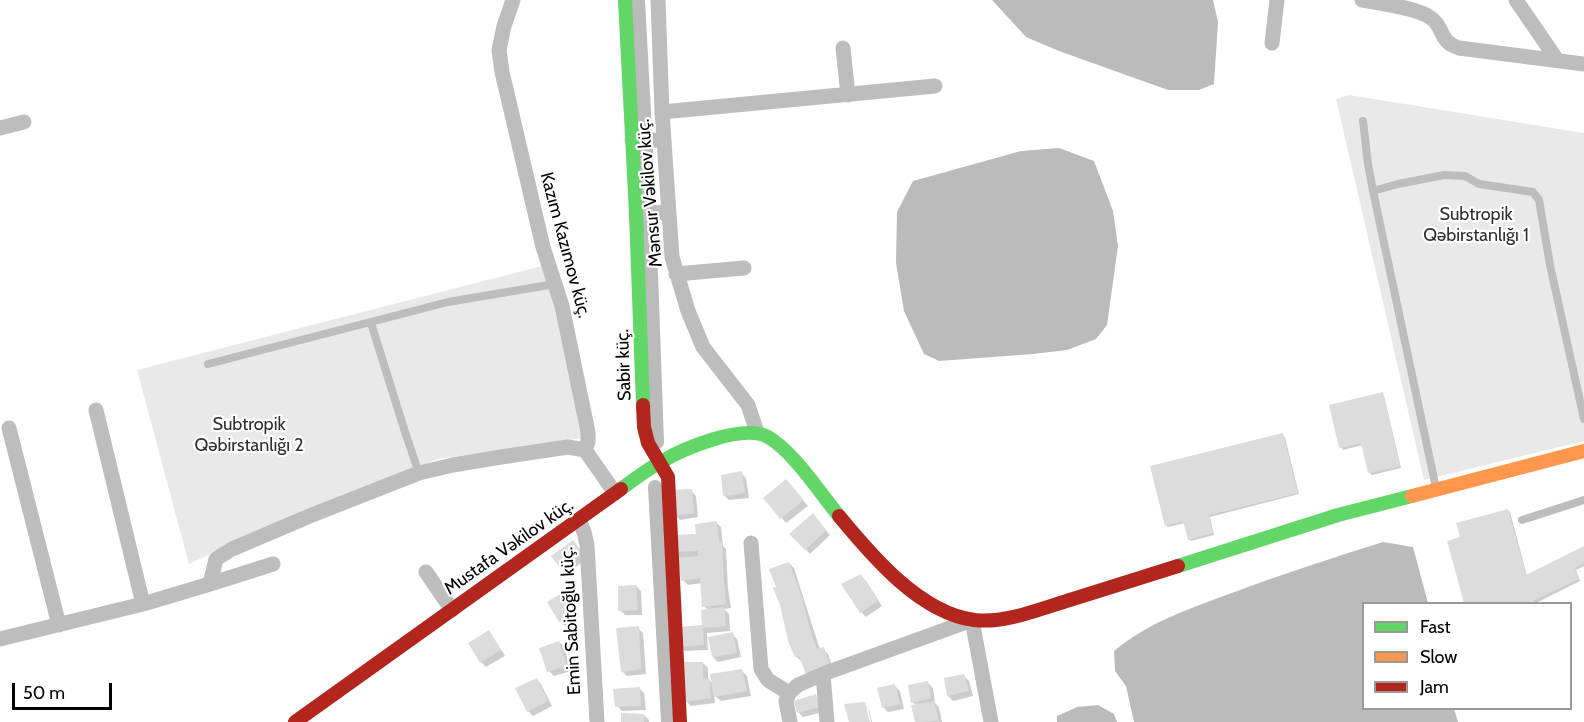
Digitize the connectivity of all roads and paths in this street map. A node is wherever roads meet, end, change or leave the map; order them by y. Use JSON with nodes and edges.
{"nodes":[{"id":1,"x":513,"y":0,"type":"edge"},
{"id":2,"x":625,"y":0,"type":"edge"},
{"id":3,"x":658,"y":0,"type":"edge"},
{"id":4,"x":1277,"y":0,"type":"edge"},
{"id":5,"x":1362,"y":0,"type":"edge"},
{"id":6,"x":1516,"y":0,"type":"edge"},
{"id":7,"x":1423,"y":7,"type":"edge"},
{"id":8,"x":1272,"y":43,"type":"dead end"},
{"id":9,"x":843,"y":48,"type":"dead end"},
{"id":10,"x":1557,"y":60,"type":"junction"},
{"id":11,"x":1584,"y":64,"type":"edge"},
{"id":12,"x":935,"y":86,"type":"dead end"},
{"id":13,"x":848,"y":94,"type":"junction"},
{"id":14,"x":662,"y":112,"type":"junction"},
{"id":15,"x":1363,"y":121,"type":"dead end"},
{"id":16,"x":24,"y":122,"type":"dead end"},
{"id":17,"x":0,"y":128,"type":"edge"},
{"id":18,"x":632,"y":140,"type":"junction"},
{"id":19,"x":664,"y":140,"type":"junction"},
{"id":20,"x":1373,"y":191,"type":"junction"},
{"id":21,"x":669,"y":212,"type":"junction"},
{"id":22,"x":636,"y":214,"type":"junction"},
{"id":23,"x":744,"y":268,"type":"dead end"},
{"id":24,"x":676,"y":274,"type":"junction"},
{"id":25,"x":555,"y":284,"type":"junction"},
{"id":26,"x":371,"y":322,"type":"junction"},
{"id":27,"x":208,"y":364,"type":"dead end"},
{"id":28,"x":96,"y":410,"type":"dead end"},
{"id":29,"x":1584,"y":419,"type":"edge"},
{"id":30,"x":9,"y":428,"type":"dead end"},
{"id":31,"x":757,"y":432,"type":"junction"},
{"id":32,"x":585,"y":450,"type":"junction"},
{"id":33,"x":1584,"y":451,"type":"edge"},
{"id":34,"x":660,"y":462,"type":"junction"},
{"id":35,"x":419,"y":474,"type":"junction"},
{"id":36,"x":1437,"y":490,"type":"junction"},
{"id":37,"x":615,"y":493,"type":"junction"},
{"id":38,"x":1584,"y":500,"type":"edge"},
{"id":39,"x":579,"y":520,"type":"junction"},
{"id":40,"x":1522,"y":520,"type":"dead end"},
{"id":41,"x":751,"y":543,"type":"dead end"},
{"id":42,"x":273,"y":564,"type":"dead end"},
{"id":43,"x":426,"y":572,"type":"dead end"},
{"id":44,"x":210,"y":584,"type":"junction"},
{"id":45,"x":143,"y":604,"type":"junction"},
{"id":46,"x":452,"y":610,"type":"junction"},
{"id":47,"x":972,"y":620,"type":"junction"},
{"id":48,"x":59,"y":625,"type":"junction"},
{"id":49,"x":0,"y":639,"type":"edge"},
{"id":50,"x":823,"y":674,"type":"junction"},
{"id":51,"x":789,"y":693,"type":"junction"},
{"id":52,"x":296,"y":722,"type":"edge"},
{"id":53,"x":597,"y":722,"type":"edge"},
{"id":54,"x":680,"y":722,"type":"edge"},
{"id":55,"x":790,"y":722,"type":"edge"},
{"id":56,"x":827,"y":722,"type":"edge"},
{"id":57,"x":991,"y":722,"type":"edge"}],
"edges":[{"from":1,"to":25,"type":"street","name":"Kazım Kazımov küç."},
{"from":2,"to":18,"type":"street","name":"Sabir küç."},
{"from":3,"to":14,"type":"street","name":"Mənsur Vəkilov küç."},
{"from":4,"to":8,"type":"street"},
{"from":5,"to":7,"type":"street"},
{"from":6,"to":10,"type":"street"},
{"from":7,"to":10,"type":"street"},
{"from":9,"to":13,"type":"street"},
{"from":10,"to":11,"type":"street"},
{"from":12,"to":13,"type":"street"},
{"from":13,"to":14,"type":"street"},
{"from":14,"to":19,"type":"street","name":"Mənsur Vəkilov küç."},
{"from":15,"to":20,"type":"lane"},
{"from":16,"to":17,"type":"street"},
{"from":18,"to":19,"type":"street"},
{"from":18,"to":22,"type":"street","name":"Sabir küç."},
{"from":19,"to":21,"type":"street","name":"Mənsur Vəkilov küç."},
{"from":20,"to":29,"type":"lane"},
{"from":20,"to":36,"type":"lane"},
{"from":21,"to":22,"type":"street"},
{"from":21,"to":24,"type":"street","name":"Mənsur Vəkilov küç."},
{"from":22,"to":34,"type":"street","name":"Sabir küç."},
{"from":23,"to":24,"type":"street"},
{"from":24,"to":31,"type":"street","name":"Mənsur Vəkilov küç."},
{"from":25,"to":26,"type":"lane"},
{"from":25,"to":32,"type":"street","name":"Kazım Kazımov küç."},
{"from":26,"to":27,"type":"lane"},
{"from":26,"to":35,"type":"lane"},
{"from":28,"to":45,"type":"street"},
{"from":30,"to":48,"type":"street"},
{"from":31,"to":34,"type":"street","name":"Mustafa Vəkilov küç."},
{"from":31,"to":47,"type":"street"},
{"from":32,"to":35,"type":"street"},
{"from":32,"to":37,"type":"street"},
{"from":33,"to":36,"type":"street"},
{"from":34,"to":37,"type":"street","name":"Mustafa Vəkilov küç."},
{"from":34,"to":54,"type":"street","name":"Sabir küç."},
{"from":35,"to":44,"type":"street"},
{"from":36,"to":47,"type":"street"},
{"from":37,"to":39,"type":"street","name":"Mustafa Vəkilov küç."},
{"from":38,"to":40,"type":"lane"},
{"from":39,"to":46,"type":"street","name":"Mustafa Vəkilov küç."},
{"from":39,"to":53,"type":"street","name":"Emin Sabitoğlu küç."},
{"from":41,"to":51,"type":"street"},
{"from":42,"to":44,"type":"street"},
{"from":43,"to":46,"type":"street"},
{"from":44,"to":45,"type":"street"},
{"from":45,"to":48,"type":"street"},
{"from":46,"to":52,"type":"street","name":"Mustafa Vəkilov küç."},
{"from":47,"to":50,"type":"street"},
{"from":47,"to":57,"type":"street"},
{"from":48,"to":49,"type":"street"},
{"from":50,"to":51,"type":"street"},
{"from":50,"to":56,"type":"street"},
{"from":51,"to":55,"type":"street"}]}
